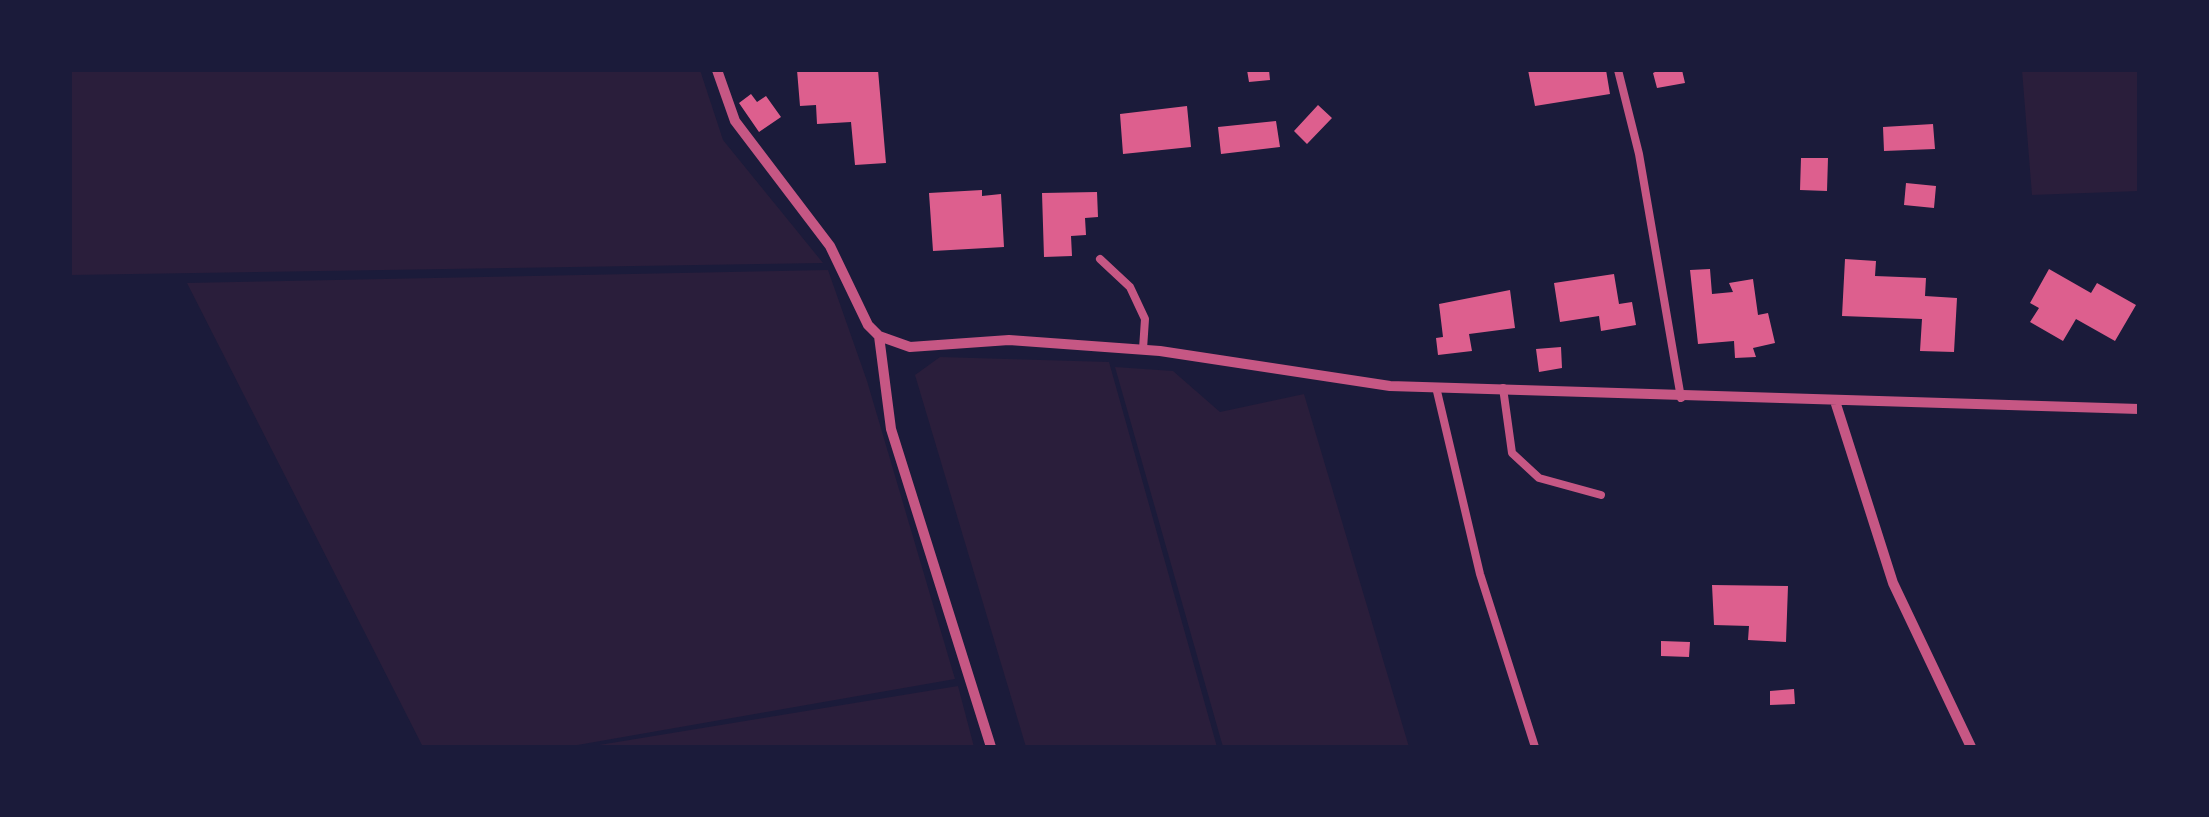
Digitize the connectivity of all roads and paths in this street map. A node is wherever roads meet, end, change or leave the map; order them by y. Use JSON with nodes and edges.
{"nodes":[{"id":1,"x":716,"y":70,"type":"edge"},
{"id":2,"x":1618,"y":70,"type":"edge"},
{"id":3,"x":1100,"y":259,"type":"dead end"},
{"id":4,"x":879,"y":336,"type":"junction"},
{"id":5,"x":1143,"y":350,"type":"junction"},
{"id":6,"x":1436,"y":387,"type":"junction"},
{"id":7,"x":1503,"y":388,"type":"junction"},
{"id":8,"x":1681,"y":398,"type":"junction"},
{"id":9,"x":1835,"y":401,"type":"junction"},
{"id":10,"x":2139,"y":409,"type":"edge"},
{"id":11,"x":1601,"y":495,"type":"dead end"},
{"id":12,"x":991,"y":747,"type":"edge"},
{"id":13,"x":1535,"y":747,"type":"edge"},
{"id":14,"x":1971,"y":747,"type":"edge"}],
"edges":[{"from":1,"to":4,"type":"street"},
{"from":2,"to":8,"type":"lane"},
{"from":3,"to":5,"type":"lane"},
{"from":4,"to":5,"type":"street"},
{"from":4,"to":12,"type":"street"},
{"from":5,"to":6,"type":"street"},
{"from":6,"to":7,"type":"street"},
{"from":6,"to":13,"type":"lane"},
{"from":7,"to":8,"type":"street"},
{"from":7,"to":11,"type":"lane"},
{"from":8,"to":9,"type":"street"},
{"from":9,"to":10,"type":"street"},
{"from":9,"to":14,"type":"street"}]}
